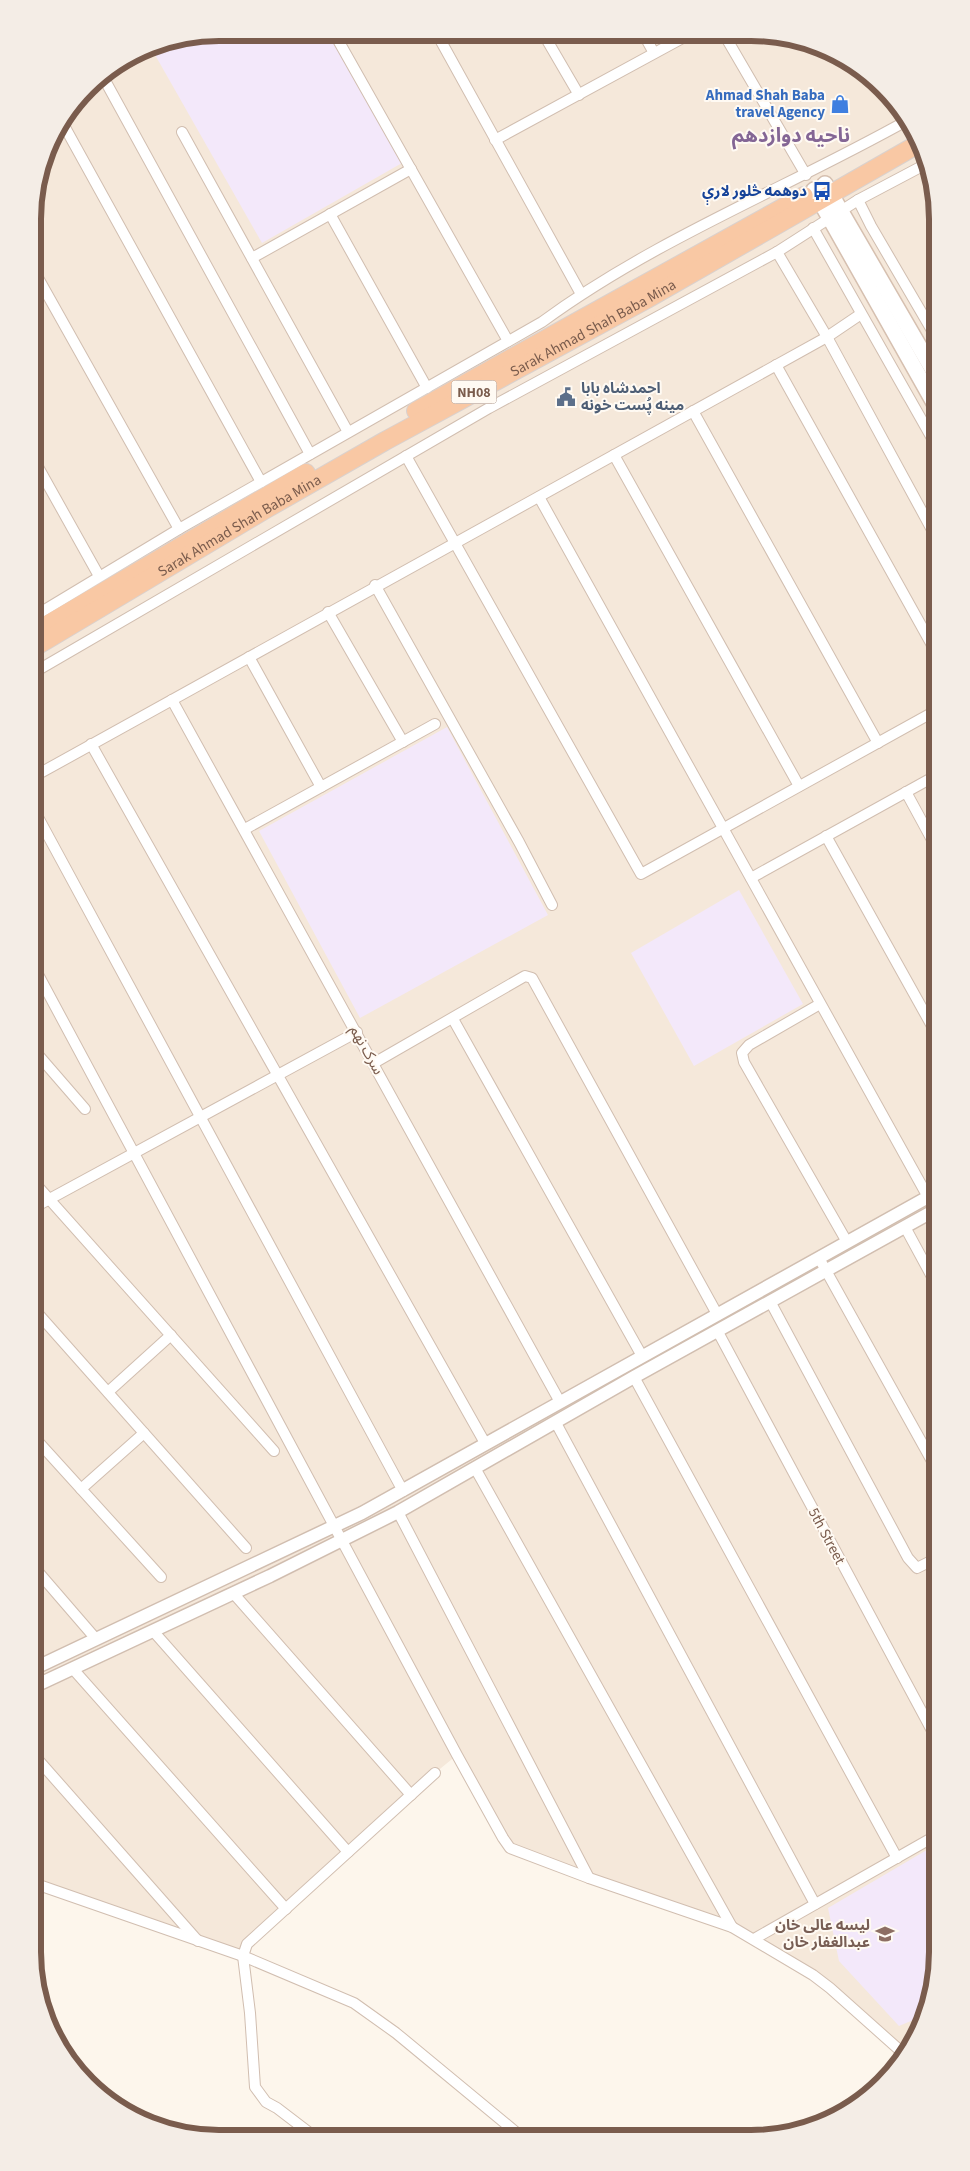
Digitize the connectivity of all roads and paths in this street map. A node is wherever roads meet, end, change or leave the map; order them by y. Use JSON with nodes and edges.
{"nodes":[{"id":1,"x":548,"y":41,"type":"edge"},
{"id":2,"x":647,"y":41,"type":"edge"},
{"id":3,"x":676,"y":41,"type":"edge"},
{"id":4,"x":728,"y":41,"type":"edge"},
{"id":5,"x":339,"y":42,"type":"edge"},
{"id":6,"x":441,"y":42,"type":"edge"},
{"id":7,"x":654,"y":53,"type":"junction"},
{"id":8,"x":106,"y":82,"type":"edge"},
{"id":9,"x":579,"y":95,"type":"junction"},
{"id":10,"x":902,"y":125,"type":"edge"},
{"id":11,"x":66,"y":129,"type":"edge"},
{"id":12,"x":182,"y":132,"type":"dead end"},
{"id":13,"x":909,"y":137,"type":"edge"},
{"id":14,"x":495,"y":140,"type":"junction"},
{"id":15,"x":913,"y":146,"type":"edge"},
{"id":16,"x":921,"y":167,"type":"edge"},
{"id":17,"x":410,"y":169,"type":"junction"},
{"id":18,"x":819,"y":189,"type":"junction"},
{"id":19,"x":858,"y":200,"type":"junction"},
{"id":20,"x":330,"y":214,"type":"junction"},
{"id":21,"x":836,"y":214,"type":"junction"},
{"id":22,"x":814,"y":228,"type":"junction"},
{"id":23,"x":777,"y":252,"type":"junction"},
{"id":24,"x":252,"y":258,"type":"junction"},
{"id":25,"x":41,"y":283,"type":"edge"},
{"id":26,"x":581,"y":294,"type":"junction"},
{"id":27,"x":861,"y":314,"type":"junction"},
{"id":28,"x":929,"y":323,"type":"edge"},
{"id":29,"x":827,"y":337,"type":"junction"},
{"id":30,"x":508,"y":341,"type":"junction"},
{"id":31,"x":929,"y":363,"type":"edge"},
{"id":32,"x":776,"y":365,"type":"junction"},
{"id":33,"x":427,"y":388,"type":"junction"},
{"id":34,"x":929,"y":391,"type":"edge"},
{"id":35,"x":693,"y":411,"type":"junction"},
{"id":36,"x":929,"y":431,"type":"edge"},
{"id":37,"x":348,"y":432,"type":"junction"},
{"id":38,"x":310,"y":454,"type":"junction"},
{"id":39,"x":614,"y":455,"type":"junction"},
{"id":40,"x":406,"y":456,"type":"junction"},
{"id":41,"x":41,"y":473,"type":"edge"},
{"id":42,"x":261,"y":482,"type":"junction"},
{"id":43,"x":539,"y":496,"type":"junction"},
{"id":44,"x":929,"y":524,"type":"edge"},
{"id":45,"x":179,"y":529,"type":"junction"},
{"id":46,"x":455,"y":542,"type":"junction"},
{"id":47,"x":98,"y":576,"type":"junction"},
{"id":48,"x":375,"y":585,"type":"junction"},
{"id":49,"x":41,"y":612,"type":"edge"},
{"id":50,"x":328,"y":612,"type":"junction"},
{"id":51,"x":41,"y":628,"type":"edge"},
{"id":52,"x":929,"y":640,"type":"edge"},
{"id":53,"x":41,"y":643,"type":"edge"},
{"id":54,"x":249,"y":657,"type":"junction"},
{"id":55,"x":41,"y":668,"type":"edge"},
{"id":56,"x":172,"y":700,"type":"junction"},
{"id":57,"x":929,"y":714,"type":"edge"},
{"id":58,"x":435,"y":724,"type":"dead end"},
{"id":59,"x":403,"y":742,"type":"junction"},
{"id":60,"x":878,"y":743,"type":"junction"},
{"id":61,"x":91,"y":744,"type":"junction"},
{"id":62,"x":41,"y":772,"type":"edge"},
{"id":63,"x":929,"y":779,"type":"edge"},
{"id":64,"x":799,"y":786,"type":"junction"},
{"id":65,"x":321,"y":787,"type":"junction"},
{"id":66,"x":906,"y":792,"type":"junction"},
{"id":67,"x":41,"y":823,"type":"edge"},
{"id":68,"x":245,"y":829,"type":"junction"},
{"id":69,"x":724,"y":829,"type":"junction"},
{"id":70,"x":929,"y":834,"type":"edge"},
{"id":71,"x":826,"y":836,"type":"junction"},
{"id":72,"x":751,"y":878,"type":"junction"},
{"id":73,"x":552,"y":905,"type":"dead end"},
{"id":74,"x":41,"y":980,"type":"edge"},
{"id":75,"x":820,"y":1004,"type":"junction"},
{"id":76,"x":453,"y":1019,"type":"junction"},
{"id":77,"x":929,"y":1021,"type":"edge"},
{"id":78,"x":357,"y":1032,"type":"junction"},
{"id":79,"x":41,"y":1058,"type":"edge"},
{"id":80,"x":374,"y":1063,"type":"junction"},
{"id":81,"x":278,"y":1074,"type":"junction"},
{"id":82,"x":85,"y":1109,"type":"dead end"},
{"id":83,"x":199,"y":1116,"type":"junction"},
{"id":84,"x":134,"y":1152,"type":"junction"},
{"id":85,"x":929,"y":1187,"type":"edge"},
{"id":86,"x":41,"y":1190,"type":"edge"},
{"id":87,"x":929,"y":1196,"type":"edge"},
{"id":88,"x":49,"y":1199,"type":"junction"},
{"id":89,"x":41,"y":1204,"type":"edge"},
{"id":90,"x":929,"y":1214,"type":"edge"},
{"id":91,"x":905,"y":1227,"type":"junction"},
{"id":92,"x":847,"y":1242,"type":"junction"},
{"id":93,"x":819,"y":1258,"type":"junction"},
{"id":94,"x":929,"y":1271,"type":"edge"},
{"id":95,"x":826,"y":1272,"type":"junction"},
{"id":96,"x":771,"y":1303,"type":"junction"},
{"id":97,"x":717,"y":1314,"type":"junction"},
{"id":98,"x":41,"y":1317,"type":"edge"},
{"id":99,"x":718,"y":1332,"type":"junction"},
{"id":100,"x":171,"y":1335,"type":"junction"},
{"id":101,"x":642,"y":1356,"type":"junction"},
{"id":102,"x":634,"y":1378,"type":"junction"},
{"id":103,"x":108,"y":1392,"type":"junction"},
{"id":104,"x":560,"y":1402,"type":"junction"},
{"id":105,"x":556,"y":1423,"type":"junction"},
{"id":106,"x":144,"y":1433,"type":"junction"},
{"id":107,"x":485,"y":1443,"type":"junction"},
{"id":108,"x":41,"y":1445,"type":"edge"},
{"id":109,"x":274,"y":1451,"type":"dead end"},
{"id":110,"x":929,"y":1456,"type":"edge"},
{"id":111,"x":475,"y":1468,"type":"junction"},
{"id":112,"x":81,"y":1489,"type":"junction"},
{"id":113,"x":403,"y":1491,"type":"junction"},
{"id":114,"x":398,"y":1512,"type":"junction"},
{"id":115,"x":335,"y":1526,"type":"junction"},
{"id":116,"x":342,"y":1541,"type":"junction"},
{"id":117,"x":246,"y":1548,"type":"dead end"},
{"id":118,"x":929,"y":1562,"type":"edge"},
{"id":119,"x":41,"y":1575,"type":"edge"},
{"id":120,"x":161,"y":1577,"type":"dead end"},
{"id":121,"x":234,"y":1594,"type":"junction"},
{"id":122,"x":154,"y":1632,"type":"junction"},
{"id":123,"x":96,"y":1639,"type":"junction"},
{"id":124,"x":41,"y":1664,"type":"edge"},
{"id":125,"x":74,"y":1669,"type":"junction"},
{"id":126,"x":41,"y":1683,"type":"edge"},
{"id":127,"x":929,"y":1725,"type":"edge"},
{"id":128,"x":41,"y":1764,"type":"edge"},
{"id":129,"x":435,"y":1773,"type":"dead end"},
{"id":130,"x":411,"y":1795,"type":"junction"},
{"id":131,"x":929,"y":1840,"type":"edge"},
{"id":132,"x":348,"y":1852,"type":"junction"},
{"id":133,"x":897,"y":1858,"type":"junction"},
{"id":134,"x":589,"y":1878,"type":"junction"},
{"id":135,"x":41,"y":1886,"type":"edge"},
{"id":136,"x":815,"y":1904,"type":"junction"},
{"id":137,"x":286,"y":1909,"type":"junction"},
{"id":138,"x":732,"y":1927,"type":"junction"},
{"id":139,"x":754,"y":1939,"type":"junction"},
{"id":140,"x":199,"y":1942,"type":"junction"},
{"id":141,"x":243,"y":1956,"type":"junction"},
{"id":142,"x":900,"y":2050,"type":"edge"},
{"id":143,"x":306,"y":2130,"type":"edge"},
{"id":144,"x":513,"y":2130,"type":"edge"}],
"edges":[{"from":1,"to":9,"type":"street"},
{"from":2,"to":7,"type":"street"},
{"from":3,"to":7,"type":"street"},
{"from":4,"to":18,"type":"street"},
{"from":5,"to":17,"type":"street"},
{"from":6,"to":14,"type":"street"},
{"from":7,"to":9,"type":"street"},
{"from":8,"to":38,"type":"street"},
{"from":9,"to":14,"type":"street"},
{"from":10,"to":18,"type":"street"},
{"from":11,"to":42,"type":"street"},
{"from":12,"to":24,"type":"street"},
{"from":13,"to":18,"type":"highway","number":"NH08"},
{"from":14,"to":26,"type":"street"},
{"from":15,"to":18,"type":"highway","name":"Sarak Ahmad Shah Baba Mina","number":"NH08"},
{"from":16,"to":19,"type":"street"},
{"from":17,"to":20,"type":"street"},
{"from":17,"to":30,"type":"street"},
{"from":18,"to":21,"type":"main road"},
{"from":18,"to":26,"type":"street"},
{"from":18,"to":51,"type":"highway","number":"NH08"},
{"from":18,"to":53,"type":"highway","name":"Sarak Ahmad Shah Baba Mina","number":"NH08"},
{"from":19,"to":21,"type":"street"},
{"from":19,"to":28,"type":"street"},
{"from":20,"to":24,"type":"street"},
{"from":20,"to":33,"type":"street"},
{"from":21,"to":22,"type":"street"},
{"from":21,"to":31,"type":"main road"},
{"from":21,"to":34,"type":"main road"},
{"from":22,"to":23,"type":"street"},
{"from":22,"to":27,"type":"street"},
{"from":23,"to":29,"type":"street"},
{"from":23,"to":40,"type":"street"},
{"from":24,"to":37,"type":"street"},
{"from":25,"to":45,"type":"street"},
{"from":26,"to":30,"type":"street"},
{"from":27,"to":29,"type":"street"},
{"from":27,"to":36,"type":"street"},
{"from":29,"to":32,"type":"street"},
{"from":29,"to":44,"type":"street"},
{"from":30,"to":33,"type":"street"},
{"from":32,"to":35,"type":"street"},
{"from":32,"to":52,"type":"street"},
{"from":33,"to":37,"type":"street"},
{"from":35,"to":39,"type":"street"},
{"from":35,"to":60,"type":"street"},
{"from":37,"to":38,"type":"street"},
{"from":38,"to":42,"type":"street"},
{"from":39,"to":43,"type":"street"},
{"from":39,"to":64,"type":"street"},
{"from":40,"to":46,"type":"street"},
{"from":40,"to":55,"type":"street"},
{"from":41,"to":47,"type":"street"},
{"from":42,"to":45,"type":"street"},
{"from":43,"to":46,"type":"street"},
{"from":43,"to":69,"type":"street"},
{"from":45,"to":47,"type":"street"},
{"from":46,"to":48,"type":"street"},
{"from":46,"to":69,"type":"street"},
{"from":47,"to":49,"type":"street"},
{"from":48,"to":50,"type":"street"},
{"from":48,"to":73,"type":"street"},
{"from":50,"to":54,"type":"street"},
{"from":50,"to":59,"type":"street"},
{"from":54,"to":56,"type":"street"},
{"from":54,"to":65,"type":"street"},
{"from":56,"to":61,"type":"street"},
{"from":56,"to":68,"type":"street","name":"سرک نهم"},
{"from":57,"to":60,"type":"street"},
{"from":58,"to":59,"type":"street"},
{"from":59,"to":65,"type":"street"},
{"from":60,"to":64,"type":"street"},
{"from":61,"to":62,"type":"street"},
{"from":61,"to":81,"type":"street"},
{"from":63,"to":66,"type":"street"},
{"from":64,"to":69,"type":"street"},
{"from":65,"to":68,"type":"street"},
{"from":66,"to":70,"type":"street"},
{"from":66,"to":71,"type":"street"},
{"from":67,"to":83,"type":"street"},
{"from":68,"to":78,"type":"street","name":"سرک نهم"},
{"from":69,"to":72,"type":"street"},
{"from":71,"to":72,"type":"street"},
{"from":71,"to":77,"type":"street"},
{"from":72,"to":75,"type":"street"},
{"from":74,"to":84,"type":"street"},
{"from":75,"to":85,"type":"street"},
{"from":75,"to":92,"type":"street"},
{"from":76,"to":80,"type":"street"},
{"from":76,"to":97,"type":"street"},
{"from":76,"to":101,"type":"street"},
{"from":78,"to":80,"type":"street","name":"سرک نهم"},
{"from":78,"to":81,"type":"street"},
{"from":79,"to":82,"type":"street"},
{"from":80,"to":104,"type":"street","name":"سرک نهم"},
{"from":81,"to":83,"type":"street"},
{"from":81,"to":107,"type":"street"},
{"from":83,"to":84,"type":"street"},
{"from":83,"to":113,"type":"street"},
{"from":84,"to":88,"type":"street"},
{"from":84,"to":115,"type":"street"},
{"from":86,"to":88,"type":"street"},
{"from":87,"to":92,"type":"street"},
{"from":88,"to":89,"type":"street"},
{"from":88,"to":100,"type":"street"},
{"from":90,"to":91,"type":"street"},
{"from":91,"to":94,"type":"street"},
{"from":91,"to":95,"type":"street"},
{"from":92,"to":93,"type":"street"},
{"from":93,"to":95,"type":"street"},
{"from":93,"to":97,"type":"street"},
{"from":95,"to":96,"type":"street"},
{"from":95,"to":110,"type":"street"},
{"from":96,"to":99,"type":"street"},
{"from":96,"to":118,"type":"street"},
{"from":97,"to":101,"type":"street"},
{"from":98,"to":103,"type":"street"},
{"from":99,"to":102,"type":"street"},
{"from":99,"to":127,"type":"street","name":"5th Street"},
{"from":100,"to":103,"type":"street"},
{"from":100,"to":109,"type":"street"},
{"from":101,"to":104,"type":"street"},
{"from":102,"to":105,"type":"street"},
{"from":102,"to":133,"type":"street"},
{"from":103,"to":106,"type":"street"},
{"from":104,"to":107,"type":"street"},
{"from":105,"to":111,"type":"street"},
{"from":105,"to":136,"type":"street"},
{"from":106,"to":112,"type":"street"},
{"from":106,"to":117,"type":"street"},
{"from":107,"to":113,"type":"street"},
{"from":108,"to":112,"type":"street"},
{"from":111,"to":114,"type":"street"},
{"from":111,"to":138,"type":"street"},
{"from":112,"to":120,"type":"street"},
{"from":113,"to":115,"type":"street"},
{"from":114,"to":116,"type":"street"},
{"from":114,"to":134,"type":"street"},
{"from":115,"to":116,"type":"street"},
{"from":115,"to":123,"type":"street"},
{"from":116,"to":121,"type":"street"},
{"from":116,"to":134,"type":"street"},
{"from":119,"to":123,"type":"street"},
{"from":121,"to":122,"type":"street"},
{"from":121,"to":130,"type":"street"},
{"from":122,"to":125,"type":"street"},
{"from":122,"to":132,"type":"street"},
{"from":123,"to":124,"type":"street"},
{"from":125,"to":126,"type":"street"},
{"from":125,"to":137,"type":"street"},
{"from":128,"to":140,"type":"street"},
{"from":129,"to":130,"type":"street"},
{"from":130,"to":132,"type":"street"},
{"from":131,"to":133,"type":"street"},
{"from":132,"to":137,"type":"street"},
{"from":133,"to":136,"type":"street"},
{"from":134,"to":138,"type":"street"},
{"from":135,"to":140,"type":"street"},
{"from":136,"to":139,"type":"street"},
{"from":137,"to":141,"type":"street"},
{"from":138,"to":139,"type":"street"},
{"from":139,"to":142,"type":"street"},
{"from":140,"to":141,"type":"street"},
{"from":141,"to":143,"type":"street"},
{"from":141,"to":144,"type":"street"}]}
